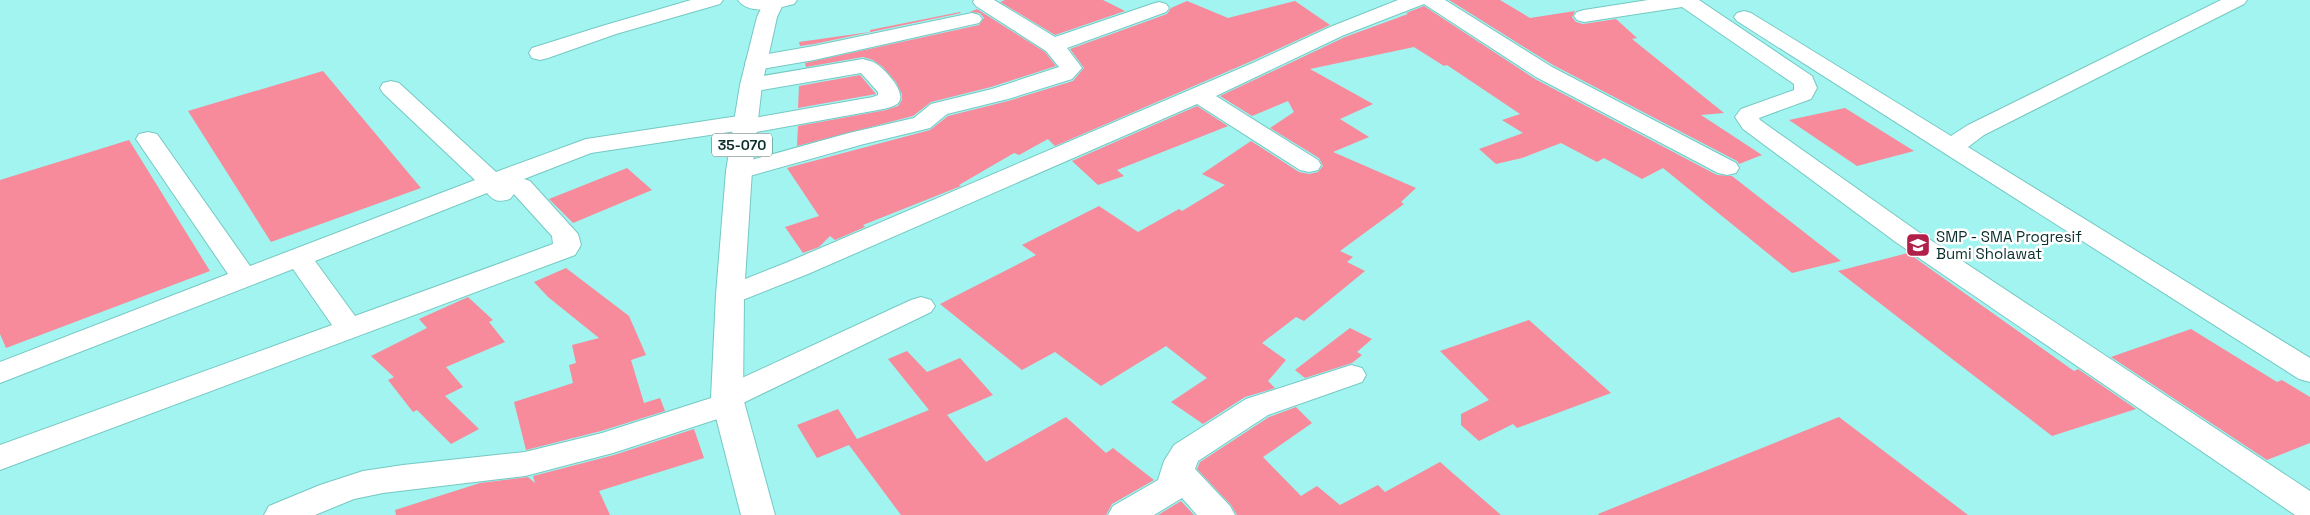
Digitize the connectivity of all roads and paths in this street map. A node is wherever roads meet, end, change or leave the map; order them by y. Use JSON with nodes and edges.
{"nodes":[{"id":1,"x":713,"y":0,"type":"edge"},
{"id":2,"x":748,"y":0,"type":"edge"},
{"id":3,"x":1416,"y":0,"type":"edge"},
{"id":4,"x":1432,"y":0,"type":"edge"},
{"id":5,"x":1686,"y":0,"type":"edge"},
{"id":6,"x":1716,"y":0,"type":"edge"},
{"id":7,"x":2237,"y":0,"type":"edge"},
{"id":8,"x":779,"y":1,"type":"edge"},
{"id":9,"x":1159,"y":8,"type":"dead end"},
{"id":10,"x":1584,"y":16,"type":"dead end"},
{"id":11,"x":1054,"y":46,"type":"junction"},
{"id":12,"x":540,"y":53,"type":"dead end"},
{"id":13,"x":754,"y":74,"type":"junction"},
{"id":14,"x":391,"y":88,"type":"dead end"},
{"id":15,"x":1199,"y":95,"type":"junction"},
{"id":16,"x":745,"y":124,"type":"junction"},
{"id":17,"x":148,"y":139,"type":"dead end"},
{"id":18,"x":1950,"y":148,"type":"junction"},
{"id":19,"x":1309,"y":164,"type":"dead end"},
{"id":20,"x":1727,"y":168,"type":"dead end"},
{"id":21,"x":739,"y":171,"type":"junction"},
{"id":22,"x":505,"y":187,"type":"junction"},
{"id":23,"x":303,"y":264,"type":"junction"},
{"id":24,"x":245,"y":279,"type":"junction"},
{"id":25,"x":730,"y":295,"type":"junction"},
{"id":26,"x":921,"y":306,"type":"dead end"},
{"id":27,"x":349,"y":328,"type":"junction"},
{"id":28,"x":2310,"y":372,"type":"edge"},
{"id":29,"x":0,"y":373,"type":"edge"},
{"id":30,"x":1351,"y":375,"type":"dead end"},
{"id":31,"x":0,"y":387,"type":"edge"},
{"id":32,"x":728,"y":401,"type":"junction"},
{"id":33,"x":0,"y":458,"type":"edge"},
{"id":34,"x":1178,"y":472,"type":"junction"},
{"id":35,"x":2305,"y":498,"type":"edge"},
{"id":36,"x":281,"y":515,"type":"edge"},
{"id":37,"x":758,"y":515,"type":"edge"},
{"id":38,"x":1125,"y":515,"type":"edge"},
{"id":39,"x":1218,"y":515,"type":"edge"}],
"edges":[{"from":1,"to":12,"type":"street"},
{"from":2,"to":8,"type":"street"},
{"from":3,"to":15,"type":"street"},
{"from":4,"to":20,"type":"street"},
{"from":5,"to":10,"type":"street"},
{"from":5,"to":35,"type":"street"},
{"from":6,"to":18,"type":"street"},
{"from":7,"to":18,"type":"street"},
{"from":8,"to":13,"type":"street","number":"35-070"},
{"from":9,"to":11,"type":"street"},
{"from":11,"to":13,"type":"street"},
{"from":11,"to":21,"type":"street"},
{"from":13,"to":16,"type":"street","number":"35-070"},
{"from":13,"to":16,"type":"street"},
{"from":14,"to":22,"type":"street"},
{"from":15,"to":19,"type":"street"},
{"from":15,"to":25,"type":"street"},
{"from":16,"to":21,"type":"street","number":"35-070"},
{"from":16,"to":22,"type":"street"},
{"from":17,"to":24,"type":"street"},
{"from":18,"to":28,"type":"street"},
{"from":21,"to":25,"type":"street","number":"35-070"},
{"from":22,"to":23,"type":"street"},
{"from":22,"to":27,"type":"street"},
{"from":23,"to":24,"type":"street"},
{"from":23,"to":27,"type":"street"},
{"from":23,"to":31,"type":"street"},
{"from":24,"to":29,"type":"street"},
{"from":25,"to":32,"type":"street","number":"35-070"},
{"from":26,"to":32,"type":"street"},
{"from":27,"to":33,"type":"street"},
{"from":30,"to":34,"type":"street"},
{"from":32,"to":36,"type":"street"},
{"from":32,"to":37,"type":"street","number":"35-070"},
{"from":34,"to":38,"type":"street"},
{"from":34,"to":39,"type":"street"}]}
